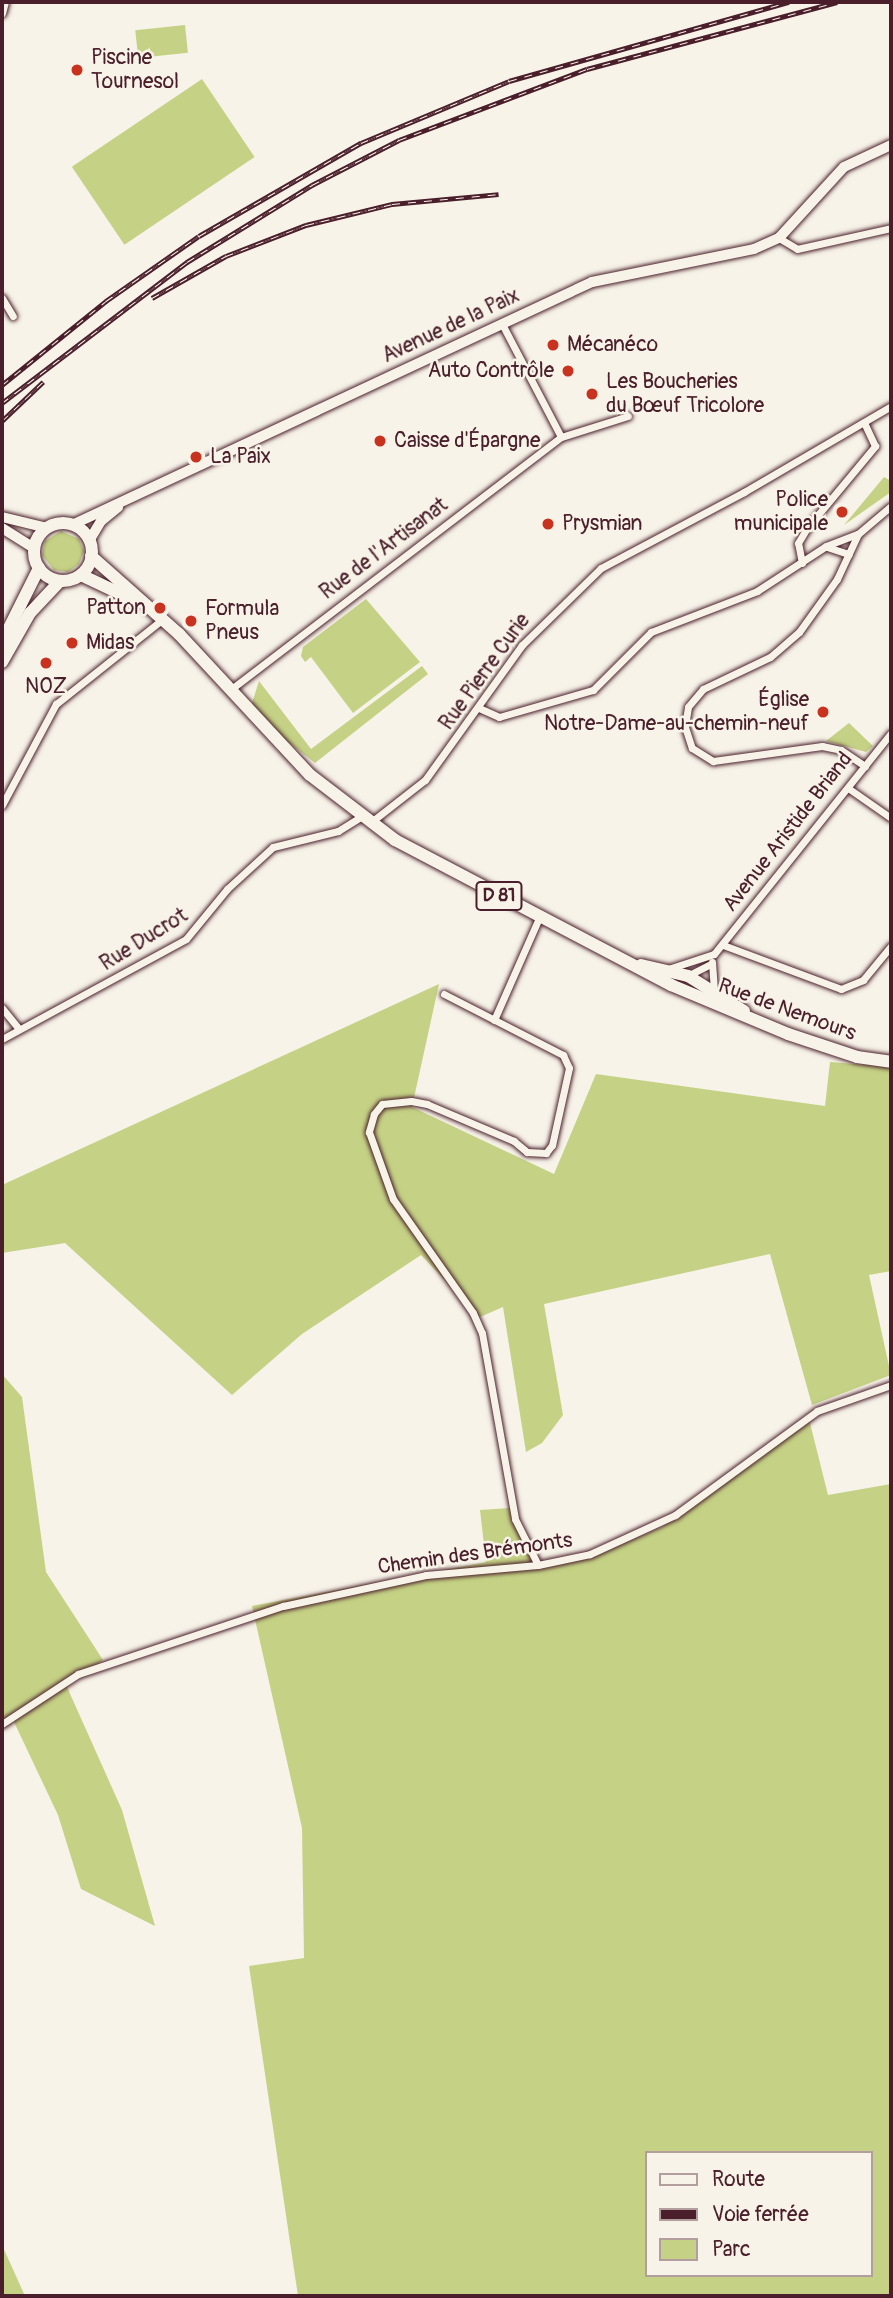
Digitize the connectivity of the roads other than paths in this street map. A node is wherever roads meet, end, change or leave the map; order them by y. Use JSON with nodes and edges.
{"nodes":[{"id":1,"x":5,"y":2,"type":"edge"},
{"id":2,"x":2,"y":13,"type":"edge"},
{"id":3,"x":891,"y":145,"type":"edge"},
{"id":4,"x":891,"y":228,"type":"edge"},
{"id":5,"x":779,"y":238,"type":"junction"},
{"id":6,"x":2,"y":298,"type":"edge"},
{"id":7,"x":13,"y":316,"type":"dead end"},
{"id":8,"x":502,"y":324,"type":"junction"},
{"id":9,"x":891,"y":406,"type":"edge"},
{"id":10,"x":628,"y":416,"type":"dead end"},
{"id":11,"x":864,"y":422,"type":"junction"},
{"id":12,"x":561,"y":437,"type":"junction"},
{"id":13,"x":132,"y":498,"type":"junction"},
{"id":14,"x":891,"y":506,"type":"edge"},
{"id":15,"x":2,"y":517,"type":"edge"},
{"id":16,"x":72,"y":525,"type":"junction"},
{"id":17,"x":2,"y":528,"type":"edge"},
{"id":18,"x":47,"y":528,"type":"junction"},
{"id":19,"x":858,"y":534,"type":"junction"},
{"id":20,"x":89,"y":541,"type":"junction"},
{"id":21,"x":826,"y":546,"type":"junction"},
{"id":22,"x":34,"y":548,"type":"junction"},
{"id":23,"x":849,"y":554,"type":"junction"},
{"id":24,"x":91,"y":556,"type":"junction"},
{"id":25,"x":802,"y":563,"type":"junction"},
{"id":26,"x":39,"y":568,"type":"junction"},
{"id":27,"x":81,"y":575,"type":"junction"},
{"id":28,"x":60,"y":581,"type":"junction"},
{"id":29,"x":147,"y":606,"type":"junction"},
{"id":30,"x":163,"y":619,"type":"junction"},
{"id":31,"x":2,"y":642,"type":"edge"},
{"id":32,"x":2,"y":662,"type":"edge"},
{"id":33,"x":230,"y":690,"type":"junction"},
{"id":34,"x":479,"y":708,"type":"junction"},
{"id":35,"x":891,"y":733,"type":"edge"},
{"id":36,"x":865,"y":766,"type":"junction"},
{"id":37,"x":848,"y":788,"type":"junction"},
{"id":38,"x":2,"y":805,"type":"edge"},
{"id":39,"x":891,"y":818,"type":"edge"},
{"id":40,"x":365,"y":820,"type":"junction"},
{"id":41,"x":539,"y":918,"type":"junction"},
{"id":42,"x":723,"y":944,"type":"junction"},
{"id":43,"x":891,"y":946,"type":"edge"},
{"id":44,"x":714,"y":954,"type":"junction"},
{"id":45,"x":712,"y":963,"type":"junction"},
{"id":46,"x":630,"y":964,"type":"junction"},
{"id":47,"x":679,"y":971,"type":"junction"},
{"id":48,"x":671,"y":985,"type":"junction"},
{"id":49,"x":714,"y":991,"type":"junction"},
{"id":50,"x":444,"y":994,"type":"dead end"},
{"id":51,"x":2,"y":1008,"type":"edge"},
{"id":52,"x":494,"y":1020,"type":"junction"},
{"id":53,"x":759,"y":1021,"type":"junction"},
{"id":54,"x":19,"y":1029,"type":"junction"},
{"id":55,"x":2,"y":1039,"type":"edge"},
{"id":56,"x":891,"y":1062,"type":"edge"},
{"id":57,"x":891,"y":1385,"type":"edge"},
{"id":58,"x":538,"y":1565,"type":"junction"},
{"id":59,"x":2,"y":1724,"type":"edge"}],
"edges":[{"from":1,"to":2,"type":"street"},
{"from":3,"to":5,"type":"main road"},
{"from":4,"to":5,"type":"street"},
{"from":5,"to":8,"type":"main road","name":"Avenue de la Paix"},
{"from":6,"to":7,"type":"street"},
{"from":8,"to":12,"type":"street"},
{"from":8,"to":13,"type":"main road","name":"Avenue de la Paix"},
{"from":9,"to":11,"type":"street","name":"Rue Pierre Curie"},
{"from":10,"to":12,"type":"street","name":"Rue de l'Artisanat"},
{"from":11,"to":25,"type":"street"},
{"from":11,"to":34,"type":"street","name":"Rue Pierre Curie"},
{"from":12,"to":33,"type":"street","name":"Rue de l'Artisanat"},
{"from":13,"to":16,"type":"main road"},
{"from":13,"to":20,"type":"main road"},
{"from":14,"to":19,"type":"street"},
{"from":15,"to":18,"type":"main road"},
{"from":16,"to":18,"type":"main road"},
{"from":16,"to":20,"type":"main road"},
{"from":17,"to":22,"type":"main road"},
{"from":18,"to":22,"type":"main road"},
{"from":19,"to":21,"type":"street"},
{"from":19,"to":23,"type":"street"},
{"from":20,"to":24,"type":"main road"},
{"from":21,"to":23,"type":"street"},
{"from":21,"to":25,"type":"street"},
{"from":22,"to":26,"type":"main road"},
{"from":23,"to":36,"type":"street"},
{"from":24,"to":27,"type":"main road"},
{"from":24,"to":29,"type":"main road","number":"D 81"},
{"from":25,"to":34,"type":"street"},
{"from":26,"to":28,"type":"main road"},
{"from":26,"to":31,"type":"main road"},
{"from":27,"to":28,"type":"main road"},
{"from":27,"to":29,"type":"main road","number":"D 81"},
{"from":28,"to":32,"type":"main road"},
{"from":29,"to":30,"type":"main road","number":"D 81"},
{"from":30,"to":33,"type":"main road","number":"D 81"},
{"from":30,"to":38,"type":"street"},
{"from":33,"to":40,"type":"main road","number":"D 81"},
{"from":34,"to":40,"type":"street","name":"Rue Pierre Curie"},
{"from":35,"to":36,"type":"street","name":"Avenue Aristide Briand"},
{"from":36,"to":37,"type":"street","name":"Avenue Aristide Briand"},
{"from":37,"to":39,"type":"street"},
{"from":37,"to":42,"type":"street","name":"Avenue Aristide Briand"},
{"from":40,"to":41,"type":"main road","number":"D 81"},
{"from":40,"to":54,"type":"street","name":"Rue Ducrot"},
{"from":41,"to":46,"type":"main road","number":"D 81"},
{"from":41,"to":52,"type":"street"},
{"from":42,"to":43,"type":"street"},
{"from":42,"to":44,"type":"street","name":"Avenue Aristide Briand"},
{"from":44,"to":45,"type":"street"},
{"from":44,"to":47,"type":"street"},
{"from":45,"to":47,"type":"street"},
{"from":45,"to":49,"type":"street"},
{"from":46,"to":47,"type":"main road","number":"D 81"},
{"from":46,"to":48,"type":"main road","number":"D 81"},
{"from":47,"to":48,"type":"street"},
{"from":47,"to":49,"type":"main road","number":"D 81"},
{"from":48,"to":53,"type":"main road","name":"Rue de Nemours","number":"D 81"},
{"from":49,"to":53,"type":"main road","number":"D 81"},
{"from":50,"to":52,"type":"street"},
{"from":51,"to":54,"type":"street"},
{"from":52,"to":58,"type":"street"},
{"from":53,"to":56,"type":"main road","name":"Rue de Nemours","number":"D 81"},
{"from":54,"to":55,"type":"street","name":"Rue Ducrot"},
{"from":57,"to":58,"type":"street","name":"Chemin des Brémonts"},
{"from":58,"to":59,"type":"street","name":"Chemin des Brémonts"}]}
